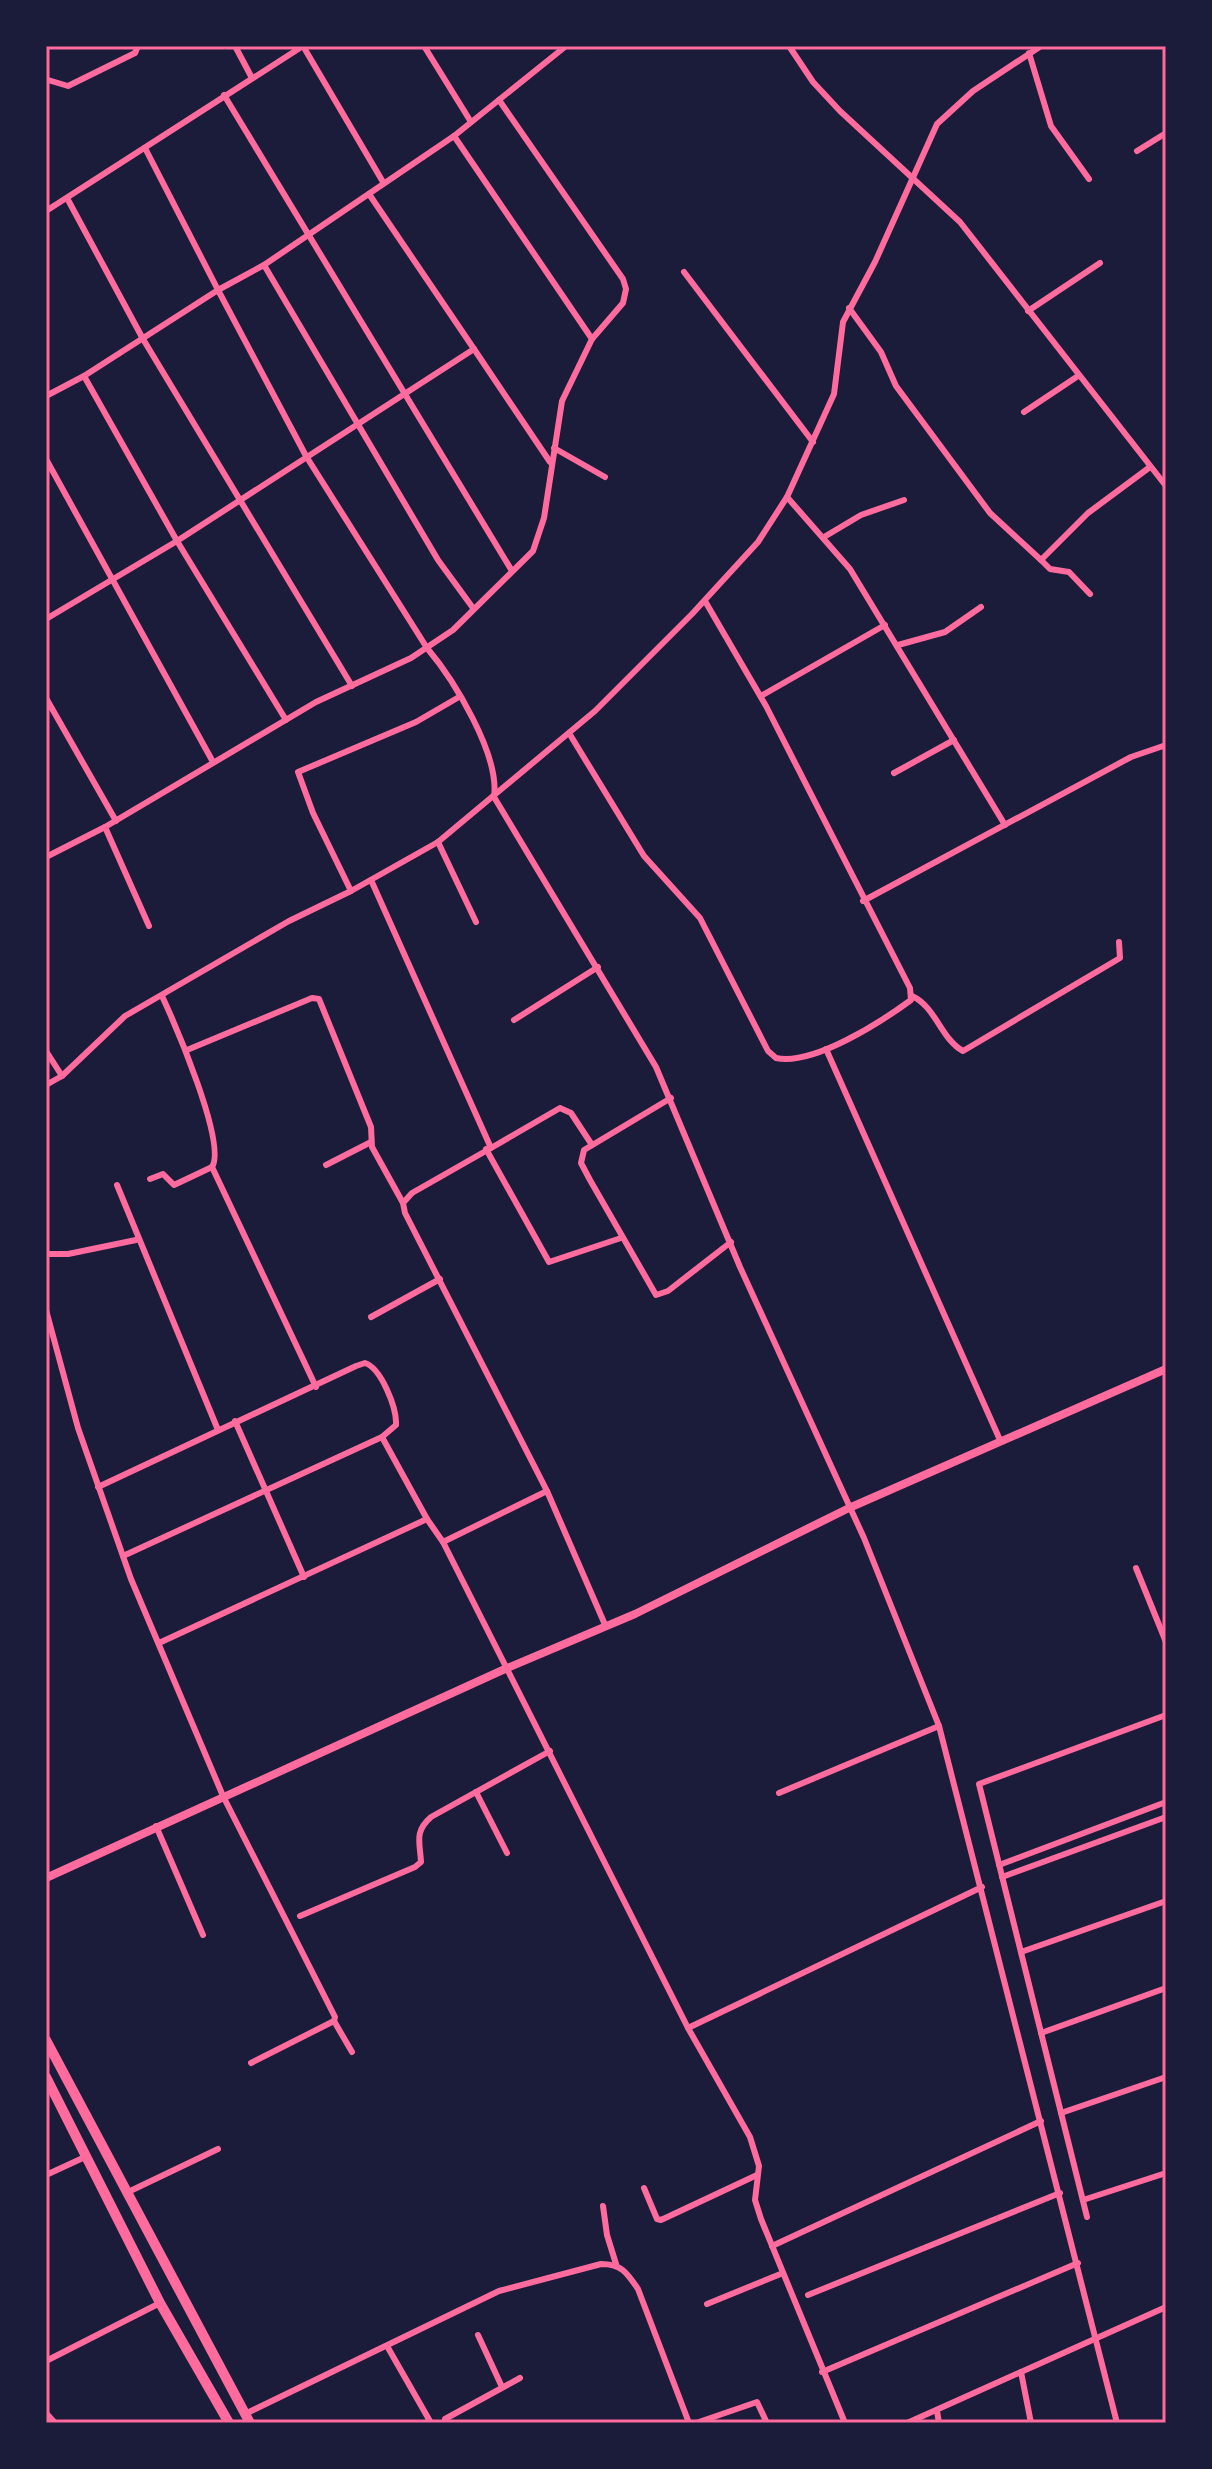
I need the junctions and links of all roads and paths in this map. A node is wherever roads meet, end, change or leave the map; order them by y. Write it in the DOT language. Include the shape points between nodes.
graph roads {
  1 [pos="138,46"];
  2 [pos="235,46"];
  3 [pos="303,46"];
  4 [pos="424,46"];
  5 [pos="566,46"];
  6 [pos="789,46"];
  7 [pos="1041,46"];
  8 [pos="1029,53"];
  9 [pos="47,78"];
  10 [pos="252,78"];
  11 [pos="224,95"];
  12 [pos="499,100"];
  13 [pos="471,122"];
  14 [pos="1166,133"];
  15 [pos="454,136"];
  16 [pos="145,148"];
  17 [pos="1137,151"];
  18 [pos="914,178"];
  19 [pos="1089,179"];
  20 [pos="383,182"];
  21 [pos="369,194"];
  22 [pos="67,198"];
  23 [pos="46,211"];
  24 [pos="310,234"];
  25 [pos="1100,263"];
  26 [pos="264,265"];
  27 [pos="684,272"];
  28 [pos="218,290"];
  29 [pos="849,308"];
  30 [pos="1028,311"];
  31 [pos="143,339"];
  32 [pos="592,339"];
  33 [pos="474,349"];
  34 [pos="84,376"];
  35 [pos="1078,376"];
  36 [pos="403,395"];
  37 [pos="46,396"];
  38 [pos="1024,412"];
  39 [pos="356,425"];
  40 [pos="813,442"];
  41 [pos="554,448"];
  42 [pos="306,456"];
  43 [pos="46,459"];
  44 [pos="550,462"];
  45 [pos="1150,467"];
  46 [pos="605,477"];
  47 [pos="1166,486"];
  48 [pos="787,497"];
  49 [pos="237,499"];
  50 [pos="904,500"];
  51 [pos="824,537"];
  52 [pos="177,541"];
  53 [pos="1041,560"];
  54 [pos="512,571"];
  55 [pos="113,580"];
  56 [pos="1090,594"];
  57 [pos="705,601"];
  58 [pos="981,607"];
  59 [pos="473,608"];
  60 [pos="46,619"];
  61 [pos="885,625"];
  62 [pos="898,645"];
  63 [pos="427,648"];
  64 [pos="352,686"];
  65 [pos="761,696"];
  66 [pos="459,697"];
  67 [pos="46,698"];
  68 [pos="286,720"];
  69 [pos="569,733"];
  70 [pos="954,740"];
  71 [pos="1166,745"];
  72 [pos="213,762"];
  73 [pos="894,773"];
  74 [pos="494,797"];
  75 [pos="116,821"];
  76 [pos="1005,825"];
  77 [pos="105,827"];
  78 [pos="438,842"];
  79 [pos="46,857"];
  80 [pos="371,880"];
  81 [pos="351,891"];
  82 [pos="863,901"];
  83 [pos="476,922"];
  84 [pos="149,926"];
  85 [pos="1119,942"];
  86 [pos="598,967"];
  87 [pos="162,996"];
  88 [pos="912,996"];
  89 [pos="514,1020"];
  90 [pos="826,1049"];
  91 [pos="187,1050"];
  92 [pos="46,1051"];
  93 [pos="62,1076"];
  94 [pos="46,1085"];
  95 [pos="671,1098"];
  96 [pos="371,1142"];
  97 [pos="592,1145"];
  98 [pos="488,1149"];
  99 [pos="326,1165"];
  100 [pos="212,1167"];
  101 [pos="150,1179"];
  102 [pos="117,1185"];
  103 [pos="403,1203"];
  104 [pos="621,1238"];
  105 [pos="136,1240"];
  106 [pos="731,1242"];
  107 [pos="46,1254"];
  108 [pos="440,1279"];
  109 [pos="46,1310"];
  110 [pos="371,1317"];
  111 [pos="1166,1369"];
  112 [pos="316,1387"];
  113 [pos="235,1421"];
  114 [pos="218,1430"];
  115 [pos="382,1437"];
  116 [pos="1000,1440"];
  117 [pos="98,1487"];
  118 [pos="264,1489"];
  119 [pos="547,1491"];
  120 [pos="849,1508"];
  121 [pos="427,1519"];
  122 [pos="443,1542"];
  123 [pos="123,1556"];
  124 [pos="1136,1568"];
  125 [pos="304,1577"];
  126 [pos="606,1627"];
  127 [pos="1166,1642"];
  128 [pos="159,1643"];
  129 [pos="505,1669"];
  130 [pos="1166,1715"];
  131 [pos="939,1726"];
  132 [pos="550,1751"];
  133 [pos="476,1792"];
  134 [pos="779,1793"];
  135 [pos="223,1796"];
  136 [pos="1166,1802"];
  137 [pos="1133,1814"];
  138 [pos="1166,1817"];
  139 [pos="156,1826"];
  140 [pos="1137,1828"];
  141 [pos="1079,1834"];
  142 [pos="1084,1847"];
  143 [pos="507,1853"];
  144 [pos="1029,1853"];
  145 [pos="999,1865"];
  146 [pos="1033,1866"];
  147 [pos="1002,1877"];
  148 [pos="46,1878"];
  149 [pos="982,1887"];
  150 [pos="1166,1901"];
  151 [pos="300,1916"];
  152 [pos="203,1935"];
  153 [pos="1021,1952"];
  154 [pos="1166,1988"];
  155 [pos="334,2021"];
  156 [pos="688,2028"];
  157 [pos="1041,2033"];
  158 [pos="46,2040"];
  159 [pos="352,2052"];
  160 [pos="251,2063"];
  161 [pos="46,2077"];
  162 [pos="1166,2077"];
  163 [pos="1061,2113"];
  164 [pos="1041,2121"];
  165 [pos="218,2149"];
  166 [pos="85,2157"];
  167 [pos="1166,2173"];
  168 [pos="46,2175"];
  169 [pos="757,2175"];
  170 [pos="644,2188"];
  171 [pos="126,2193"];
  172 [pos="1060,2193"];
  173 [pos="1083,2200"];
  174 [pos="603,2206"];
  175 [pos="1087,2217"];
  176 [pos="776,2244"];
  177 [pos="1078,2263"];
  178 [pos="616,2264"];
  179 [pos="783,2273"];
  180 [pos="808,2295"];
  181 [pos="160,2303"];
  182 [pos="707,2304"];
  183 [pos="1166,2307"];
  184 [pos="478,2335"];
  185 [pos="1098,2337"];
  186 [pos="387,2346"];
  187 [pos="46,2361"];
  188 [pos="822,2372"];
  189 [pos="1021,2372"];
  190 [pos="520,2378"];
  191 [pos="502,2387"];
  192 [pos="937,2411"];
  193 [pos="46,2413"];
  194 [pos="248,2418"];
  195 [pos="446,2421"];
  196 [pos="55,2423"];
  197 [pos="229,2423"];
  198 [pos="431,2423"];
  199 [pos="689,2423"];
  200 [pos="696,2423"];
  201 [pos="767,2423"];
  202 [pos="845,2423"];
  203 [pos="907,2423"];
  204 [pos="939,2423"];
  205 [pos="1031,2423"];
  206 [pos="1117,2423"];
  1 -- 9 [label="street" via="135,53 68,86"];
  2 -- 10 [label="street"];
  3 -- 10 [label="street"];
  3 -- 20 [label="street"];
  4 -- 13 [label="street"];
  5 -- 12 [label="street"];
  6 -- 18 [label="street" via="840,111"];
  7 -- 8 [label="street"];
  8 -- 18 [label="street" via="973,91 937,124"];
  8 -- 19 [label="street" via="1051,126"];
  10 -- 11 [label="street"];
  11 -- 16 [label="street"];
  11 -- 24 [label="street"];
  12 -- 13 [label="street"];
  12 -- 32 [label="street" via="623,279 623,303"];
  13 -- 15 [label="street"];
  14 -- 17 [label="street"];
  15 -- 20 [label="street"];
  15 -- 32 [label="street"];
  16 -- 22 [label="street"];
  16 -- 28 [label="street"];
  18 -- 29 [label="street"];
  18 -- 30 [label="street" via="960,222"];
  20 -- 21 [label="street"];
  21 -- 24 [label="street"];
  21 -- 33 [label="street"];
  22 -- 23 [label="street"];
  22 -- 31 [label="street"];
  24 -- 26 [label="street"];
  24 -- 36 [label="street"];
  25 -- 30 [label="street"];
  26 -- 28 [label="street"];
  26 -- 39 [label="street"];
  27 -- 40 [label="street"];
  28 -- 31 [label="street"];
  28 -- 42 [label="street"];
  29 -- 40 [label="street" via="840,336 834,394"];
  29 -- 53 [label="street" via="881,352 896,386 990,513"];
  30 -- 35 [label="street"];
  31 -- 34 [label="street"];
  31 -- 49 [label="street"];
  32 -- 41 [label="street" via="562,401"];
  33 -- 36 [label="street"];
  33 -- 44 [label="street"];
  34 -- 37 [label="street"];
  34 -- 52 [label="street"];
  35 -- 38 [label="street"];
  35 -- 45 [label="street"];
  36 -- 39 [label="street"];
  36 -- 54 [label="street"];
  39 -- 42 [label="street"];
  39 -- 59 [label="street"];
  40 -- 48 [label="street"];
  41 -- 44 [label="street"];
  41 -- 46 [label="street"];
  42 -- 49 [label="street"];
  42 -- 63 [label="street"];
  43 -- 55 [label="street"];
  44 -- 54 [label="street" via="539,541"];
  45 -- 47 [label="street"];
  45 -- 53 [label="street" via="1088,513"];
  48 -- 51 [label="street"];
  48 -- 57 [label="street" via="758,542"];
  49 -- 52 [label="street"];
  49 -- 64 [label="street"];
  50 -- 51 [label="street" via="861,515"];
  51 -- 61 [label="street"];
  52 -- 55 [label="street"];
  52 -- 68 [label="street"];
  53 -- 56 [label="street" via="1050,569 1069,572"];
  54 -- 59 [label="street"];
  55 -- 60 [label="street"];
  55 -- 72 [label="street"];
  57 -- 65 [label="street"];
  57 -- 69 [label="street"];
  58 -- 62 [label="street" via="945,632"];
  59 -- 63 [label="street"];
  61 -- 62 [label="street"];
  61 -- 65 [label="street"];
  62 -- 70 [label="street"];
  63 -- 64 [label="street"];
  63 -- 66 [label="street"];
  64 -- 68 [label="street"];
  65 -- 82 [label="street"];
  66 -- 74 [label="street" via="494,772"];
  66 -- 81 [label="street" via="416,722 298,772"];
  67 -- 75 [label="street"];
  68 -- 72 [label="street"];
  69 -- 74 [label="street"];
  69 -- 90 [label="street" via="644,856 700,918 768,1051 785,1060"];
  70 -- 73 [label="street"];
  70 -- 76 [label="street"];
  71 -- 76 [label="street" via="1131,757"];
  72 -- 75 [label="street"];
  74 -- 78 [label="street"];
  74 -- 86 [label="street"];
  75 -- 77 [label="street"];
  76 -- 82 [label="street"];
  77 -- 79 [label="street"];
  77 -- 84 [label="street"];
  78 -- 80 [label="street"];
  78 -- 83 [label="street"];
  80 -- 81 [label="street"];
  80 -- 98 [label="street"];
  81 -- 87 [label="street"];
  82 -- 88 [label="street"];
  85 -- 88 [label="street" via="1120,958 963,1051"];
  86 -- 89 [label="street"];
  86 -- 95 [label="street"];
  87 -- 91 [label="street"];
  87 -- 93 [label="street" via="107,1031"];
  88 -- 90 [label="street"];
  90 -- 116 [label="street"];
  91 -- 96 [label="street" via="317,998 371,1127"];
  91 -- 100 [label="street" via="216,1149"];
  92 -- 93 [label="street"];
  93 -- 94 [label="street"];
  95 -- 97 [label="street"];
  95 -- 106 [label="street"];
  96 -- 99 [label="street"];
  96 -- 103 [label="street"];
  97 -- 98 [label="street" via="571,1113 560,1108"];
  97 -- 104 [label="street" via="581,1155 581,1163"];
  98 -- 103 [label="street"];
  98 -- 104 [label="street" via="549,1262"];
  100 -- 101 [label="street" via="174,1185 163,1174"];
  100 -- 112 [label="street"];
  102 -- 105 [label="street"];
  103 -- 108 [label="street"];
  104 -- 106 [label="street" via="651,1289 661,1296"];
  105 -- 107 [label="street"];
  105 -- 114 [label="street"];
  106 -- 120 [label="street"];
  108 -- 110 [label="street"];
  108 -- 119 [label="street"];
  109 -- 117 [label="street"];
  111 -- 116 [label="main road"];
  112 -- 113 [label="street"];
  112 -- 115 [label="street" via="356,1366 371,1365 396,1417 394,1428"];
  113 -- 114 [label="street"];
  113 -- 118 [label="street"];
  114 -- 117 [label="street"];
  115 -- 118 [label="street"];
  115 -- 121 [label="street"];
  116 -- 120 [label="main road"];
  117 -- 123 [label="street"];
  118 -- 123 [label="street"];
  118 -- 125 [label="street"];
  119 -- 122 [label="street"];
  119 -- 126 [label="street"];
  120 -- 126 [label="main road"];
  120 -- 131 [label="street"];
  121 -- 122 [label="street"];
  121 -- 125 [label="street"];
  122 -- 129 [label="street"];
  123 -- 128 [label="street"];
  124 -- 127 [label="street"];
  125 -- 128 [label="street"];
  126 -- 129 [label="main road"];
  128 -- 135 [label="street"];
  129 -- 132 [label="street"];
  129 -- 135 [label="main road"];
  130 -- 145 [label="street" via="979,1784"];
  131 -- 134 [label="street"];
  131 -- 149 [label="street"];
  132 -- 133 [label="street"];
  132 -- 156 [label="street"];
  133 -- 143 [label="street"];
  133 -- 151 [label="street" via="421,1825 421,1862 415,1867"];
  135 -- 139 [label="main road"];
  135 -- 155 [label="street"];
  136 -- 137 [label="street"];
  137 -- 140 [label="street"];
  137 -- 141 [label="street"];
  138 -- 140 [label="street"];
  139 -- 148 [label="main road"];
  139 -- 152 [label="street"];
  140 -- 142 [label="street"];
  141 -- 142 [label="street"];
  141 -- 144 [label="street"];
  142 -- 146 [label="street"];
  144 -- 145 [label="street"];
  144 -- 146 [label="street"];
  145 -- 147 [label="street"];
  146 -- 147 [label="street"];
  147 -- 153 [label="street"];
  149 -- 156 [label="street"];
  149 -- 164 [label="street"];
  150 -- 153 [label="street"];
  153 -- 157 [label="street"];
  154 -- 157 [label="street"];
  155 -- 159 [label="street"];
  155 -- 160 [label="street"];
  156 -- 169 [label="street" via="750,2137"];
  157 -- 163 [label="street"];
  158 -- 171 [label="highway"];
  161 -- 166 [label="highway"];
  162 -- 163 [label="street"];
  163 -- 173 [label="street"];
  164 -- 172 [label="street"];
  164 -- 176 [label="street"];
  165 -- 171 [label="street"];
  166 -- 168 [label="street"];
  166 -- 181 [label="highway"];
  167 -- 173 [label="street"];
  169 -- 170 [label="street" via="661,2220"];
  169 -- 176 [label="street" via="755,2200"];
  171 -- 194 [label="highway"];
  172 -- 177 [label="street"];
  172 -- 180 [label="street"];
  173 -- 175 [label="street"];
  174 -- 178 [label="street"];
  176 -- 179 [label="street"];
  177 -- 185 [label="street"];
  177 -- 188 [label="street"];
  178 -- 186 [label="street" via="499,2291"];
  178 -- 199 [label="street" via="638,2289"];
  179 -- 182 [label="street"];
  179 -- 188 [label="street"];
  181 -- 187 [label="street"];
  181 -- 197 [label="highway"];
  183 -- 185 [label="street"];
  184 -- 191 [label="street"];
  185 -- 189 [label="street"];
  185 -- 206 [label="street"];
  186 -- 194 [label="street"];
  186 -- 198 [label="street"];
  188 -- 202 [label="street"];
  189 -- 192 [label="street"];
  189 -- 205 [label="street"];
  190 -- 191 [label="street"];
  191 -- 195 [label="street"];
  192 -- 203 [label="street"];
  192 -- 204 [label="street"];
  193 -- 196 [label="street"];
  195 -- 198 [label="street"];
  200 -- 201 [label="street" via="757,2402"];
}
